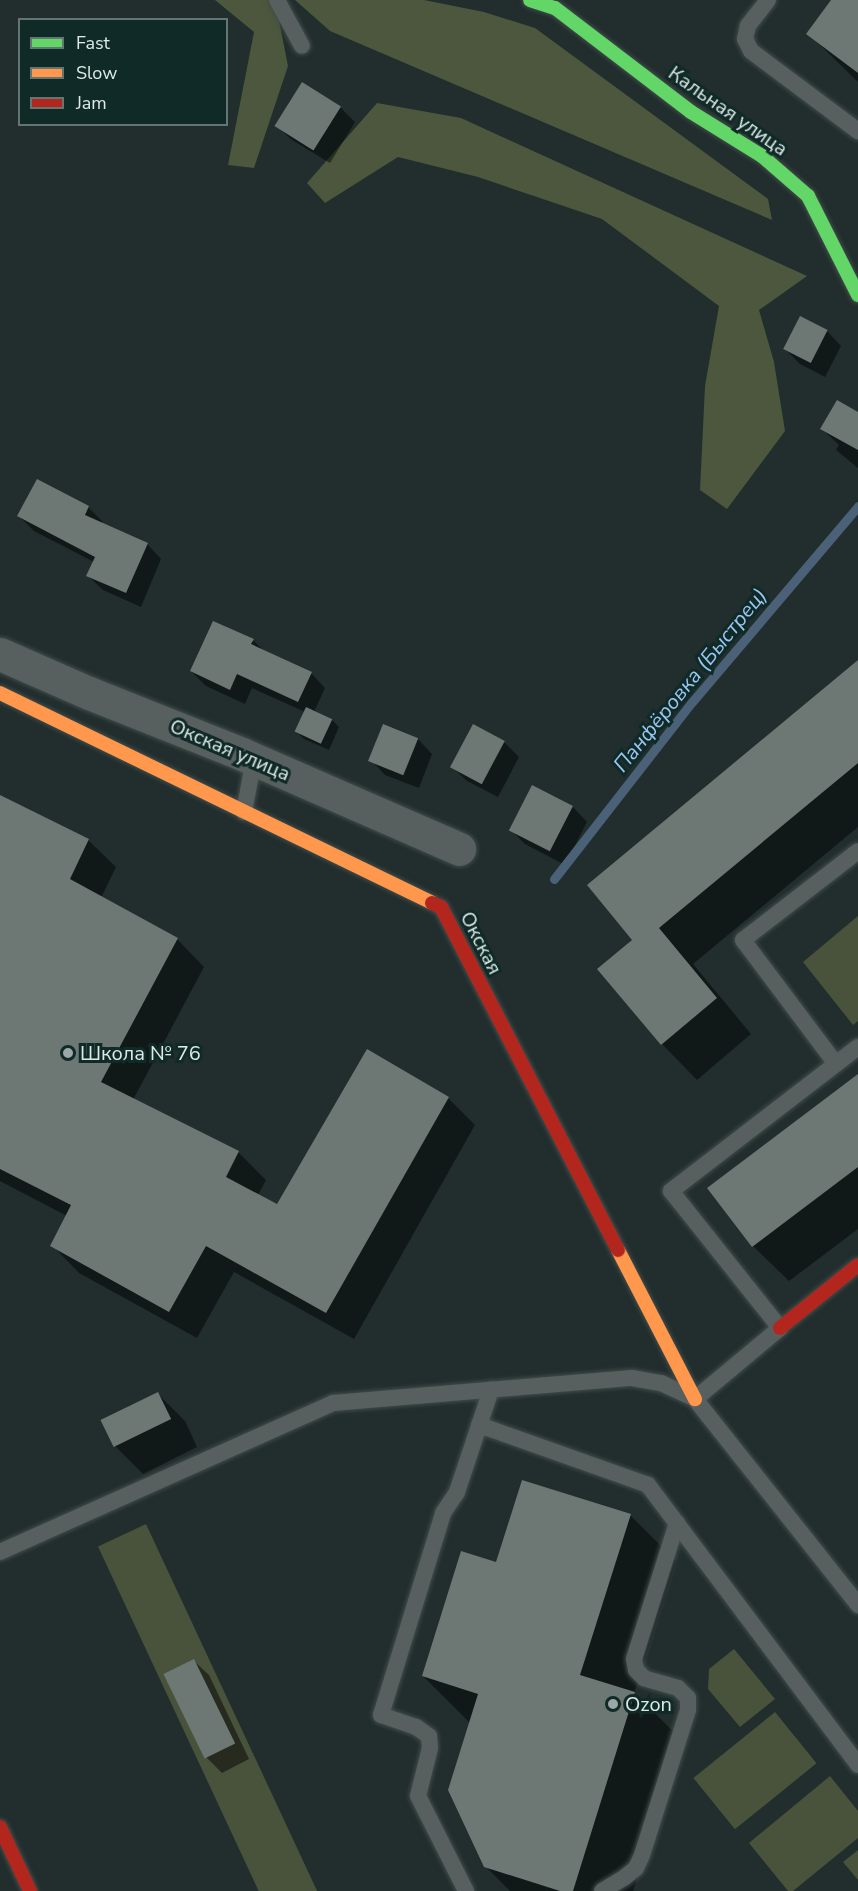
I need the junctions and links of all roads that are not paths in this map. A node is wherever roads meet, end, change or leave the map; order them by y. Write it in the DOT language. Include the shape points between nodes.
graph roads {
  1 [pos="277,0"];
  2 [pos="530,0"];
  3 [pos="768,0"];
  4 [pos="302,46"];
  5 [pos="858,131"];
  6 [pos="858,295"];
  7 [pos="0,654"];
  8 [pos="0,693"];
  9 [pos="254,759"];
  10 [pos="244,812"];
  11 [pos="459,849"];
  12 [pos="858,851"];
  13 [pos="858,1047"];
  14 [pos="836,1064"];
  15 [pos="858,1265"];
  16 [pos="780,1328"];
  17 [pos="491,1390"];
  18 [pos="695,1399"];
  19 [pos="479,1425"];
  20 [pos="677,1523"];
  21 [pos="0,1552"];
  22 [pos="858,1605"];
  23 [pos="858,1765"];
  24 [pos="0,1827"];
  25 [pos="30,1891"];
  26 [pos="466,1891"];
  27 [pos="602,1891"];
  1 -- 4 [label="lane"];
  2 -- 6 [label="street, Кальная улица" via="555,8 691,112 762,156 808,196"];
  3 -- 5 [label="lane" via="748,26 745,39 751,51"];
  7 -- 9 [label="street, Окская улица"];
  8 -- 10 [label="street, Окская"];
  9 -- 10 [label="lane"];
  9 -- 11 [label="street, Окская улица"];
  10 -- 18 [label="street, Окская" via="441,907"];
  12 -- 14 [label="lane" via="743,939"];
  13 -- 14 [label="lane"];
  14 -- 16 [label="lane" via="671,1191"];
  15 -- 16 [label="street"];
  16 -- 18 [label="lane"];
  17 -- 18 [label="lane" via="632,1378 661,1383"];
  17 -- 19 [label="lane"];
  17 -- 21 [label="lane" via="333,1403"];
  18 -- 22 [label="lane"];
  19 -- 20 [label="lane" via="648,1485"];
  19 -- 26 [label="lane" via="457,1492 442,1513 381,1715 416,1726 429,1736 430,1748 418,1796"];
  20 -- 23 [label="lane"];
  20 -- 27 [label="lane" via="634,1659 636,1670 644,1678 678,1688 688,1698 688,1710 642,1856 636,1868"];
  24 -- 25 [label="street"];
}
